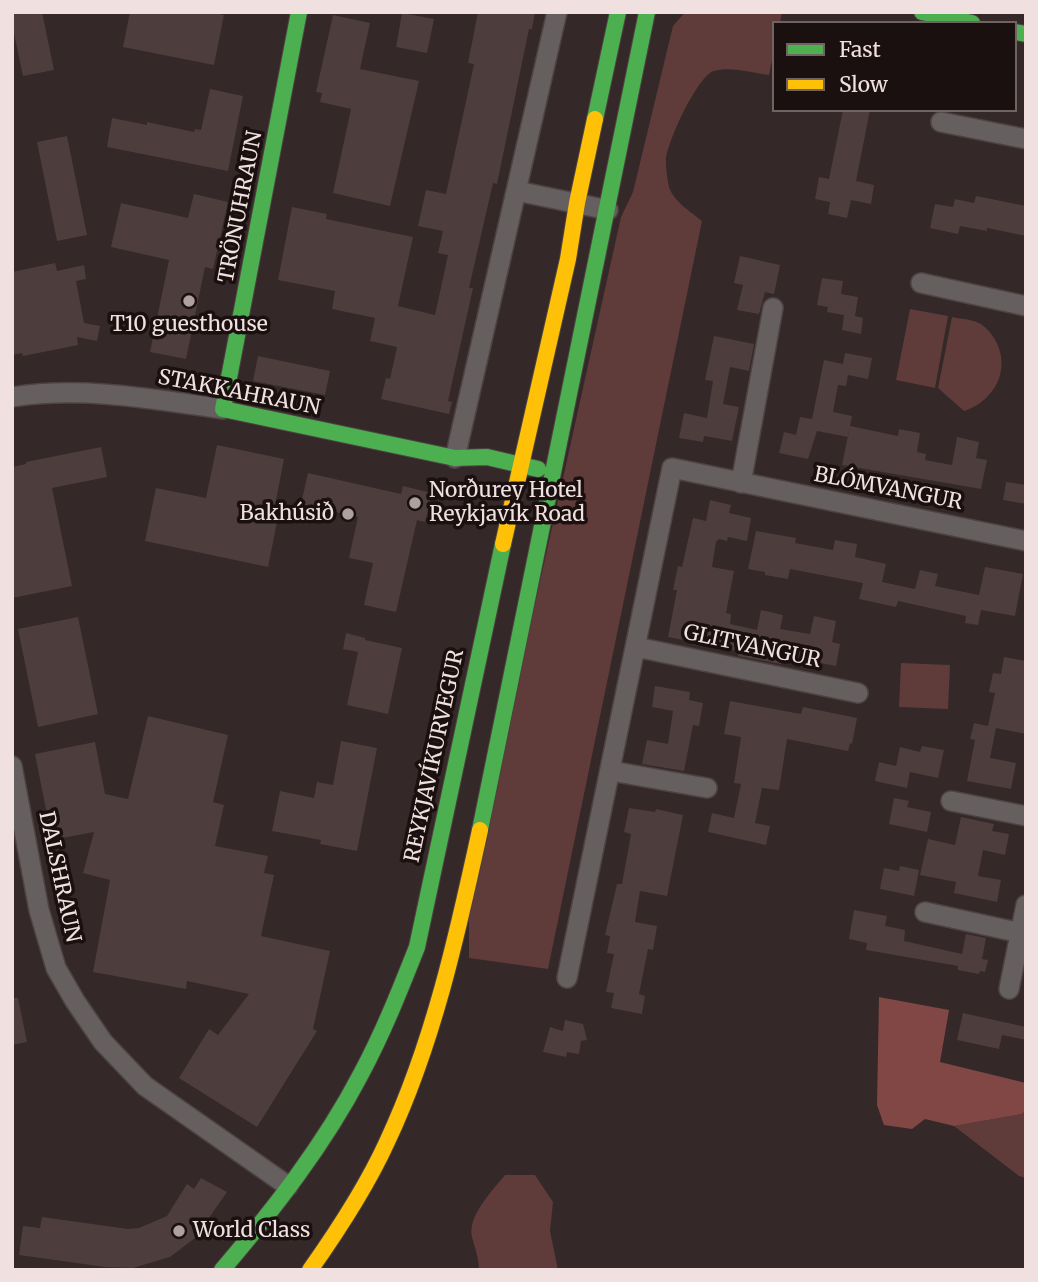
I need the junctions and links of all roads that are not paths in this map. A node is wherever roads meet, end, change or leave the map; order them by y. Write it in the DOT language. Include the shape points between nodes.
graph roads {
  1 [pos="299,12"];
  2 [pos="557,12"];
  3 [pos="618,12"];
  4 [pos="647,12"];
  5 [pos="663,12"];
  6 [pos="922,12"];
  7 [pos="963,21"];
  8 [pos="639,51"];
  9 [pos="941,122"];
  10 [pos="1026,139"];
  11 [pos="517,191"];
  12 [pos="577,203"];
  13 [pos="608,210"];
  14 [pos="921,284"];
  15 [pos="1026,306"];
  16 [pos="773,308"];
  17 [pos="12,397"];
  18 [pos="223,409"];
  19 [pos="455,458"];
  20 [pos="520,464"];
  21 [pos="484,474"];
  22 [pos="555,474"];
  23 [pos="741,483"];
  24 [pos="527,486"];
  25 [pos="1026,541"];
  26 [pos="636,646"];
  27 [pos="858,692"];
  28 [pos="12,766"];
  29 [pos="611,771"];
  30 [pos="707,788"];
  31 [pos="951,801"];
  32 [pos="1026,816"];
  33 [pos="1026,905"];
  34 [pos="925,912"];
  35 [pos="1021,933"];
  36 [pos="567,978"];
  37 [pos="1009,989"];
  38 [pos="288,1186"];
  39 [pos="222,1270"];
  40 [pos="310,1270"];
  1 -- 18 [label="main road, TRÖNUHRAUN"];
  2 -- 11 [label="street"];
  3 -- 12 [label="main road, REYKJAVÍKURVEGUR"];
  4 -- 8 [label="main road, REYKJAVÍKURVEGUR"];
  5 -- 8 [label="main road"];
  6 -- 7 [label="main road"];
  8 -- 13 [label="main road, REYKJAVÍKURVEGUR"];
  9 -- 10 [label="street"];
  11 -- 12 [label="street"];
  11 -- 19 [label="street"];
  12 -- 13 [label="street"];
  12 -- 20 [label="main road, REYKJAVÍKURVEGUR"];
  13 -- 22 [label="main road, REYKJAVÍKURVEGUR"];
  14 -- 15 [label="street"];
  16 -- 23 [label="street"];
  17 -- 18 [label="street, STAKKAHRAUN" via="105,393"];
  18 -- 19 [label="main road, STAKKAHRAUN"];
  19 -- 20 [label="main road, STAKKAHRAUN" via="487,457"];
  19 -- 21 [label="main road, STAKKAHRAUN"];
  20 -- 22 [label="main road, STAKKAHRAUN"];
  20 -- 24 [label="main road, REYKJAVÍKURVEGUR"];
  22 -- 24 [label="main road, REYKJAVÍKURVEGUR"];
  23 -- 25 [label="street, BLÓMVANGUR"];
  23 -- 26 [label="street, BLÓMVANGUR" via="672,468"];
  24 -- 38 [label="main road, REYKJAVÍKURVEGUR" via="417,947 397,1001 352,1093"];
  24 -- 40 [label="main road, REYKJAVÍKURVEGUR" via="466,892 432,1020 414,1079 380,1157 338,1232"];
  26 -- 27 [label="street, GLITVANGUR"];
  26 -- 29 [label="street"];
  28 -- 38 [label="street, DALSHRAUN" via="39,910 56,968 75,1001 103,1042 145,1086"];
  29 -- 30 [label="street"];
  29 -- 36 [label="street"];
  31 -- 32 [label="street"];
  33 -- 35 [label="street"];
  34 -- 35 [label="street"];
  35 -- 37 [label="street"];
  38 -- 39 [label="main road, REYKJAVÍKURVEGUR"];
}
